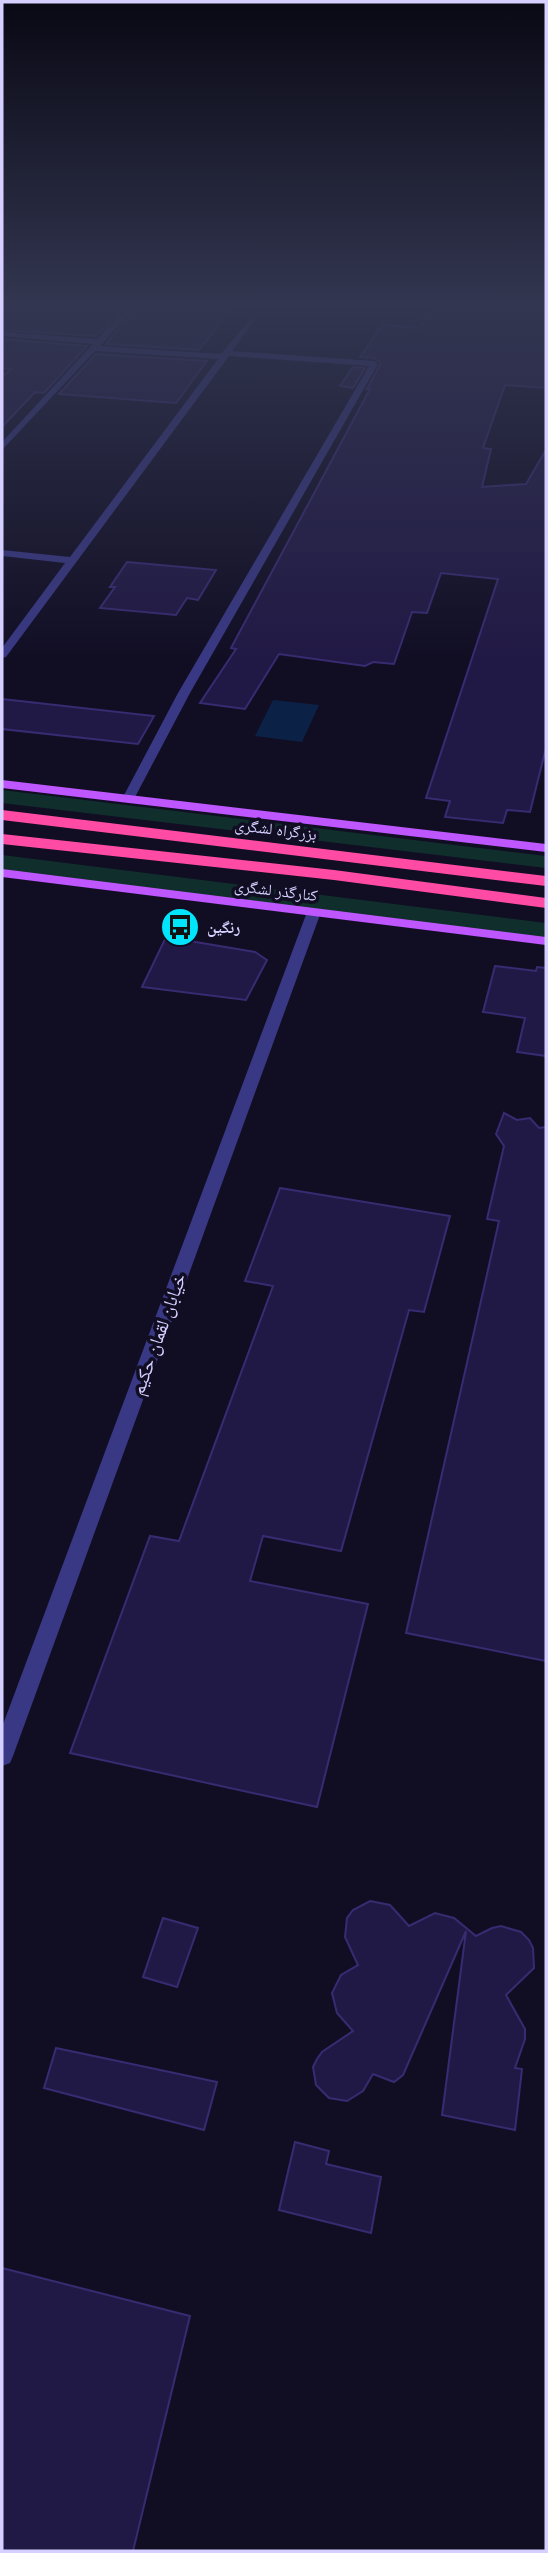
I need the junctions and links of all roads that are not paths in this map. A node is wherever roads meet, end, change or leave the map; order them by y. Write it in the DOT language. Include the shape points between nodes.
graph roads {
  1 [pos="24,423"];
  2 [pos="174,423"];
  3 [pos="340,423"];
  4 [pos="2,447"];
  5 [pos="2,553"];
  6 [pos="71,560"];
  7 [pos="2,655"];
  8 [pos="2,784"];
  9 [pos="128,799"];
  10 [pos="2,815"];
  11 [pos="2,839"];
  12 [pos="546,848"];
  13 [pos="2,873"];
  14 [pos="546,881"];
  15 [pos="546,903"];
  16 [pos="314,912"];
  17 [pos="546,941"];
  18 [pos="2,1756"];
  1 -- 4 [label="lane"];
  2 -- 6 [label="lane"];
  3 -- 9 [label="lane"];
  5 -- 6 [label="lane"];
  6 -- 7 [label="lane"];
  8 -- 9 [label="main road"];
  9 -- 12 [label="main road"];
  10 -- 14 [label="highway, بزرگراه لشگری"];
  11 -- 15 [label="highway"];
  13 -- 16 [label="main road, کنارگذر لشگری"];
  16 -- 17 [label="main road, کنارگذر لشگری"];
  16 -- 18 [label="lane, خیابان لقمان حکیم"];
}
